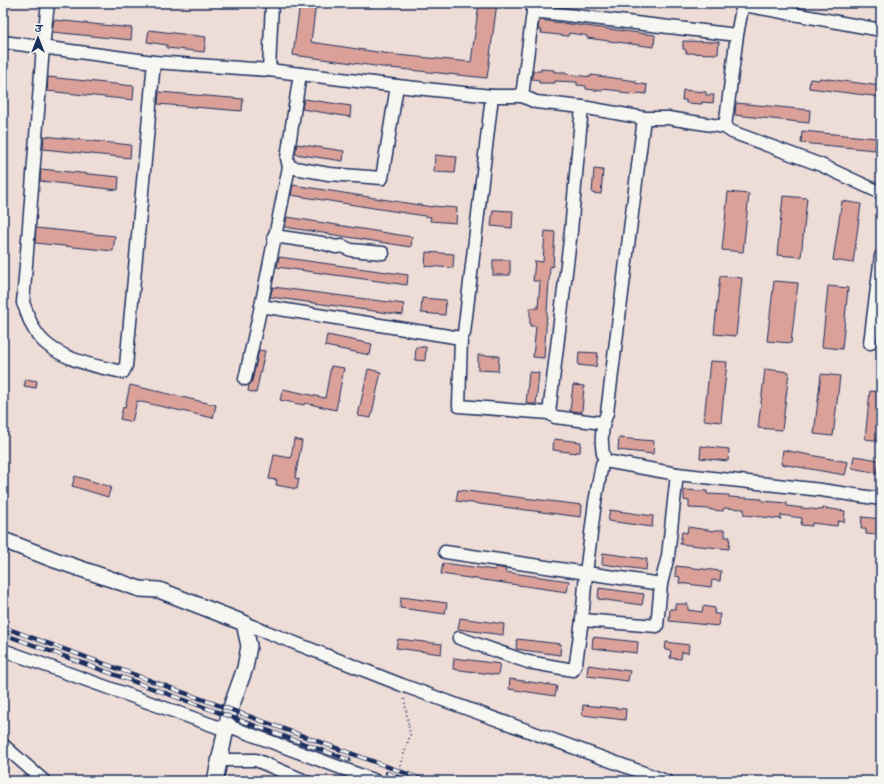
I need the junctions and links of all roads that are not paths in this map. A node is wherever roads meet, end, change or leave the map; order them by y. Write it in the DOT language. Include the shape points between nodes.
graph roads {
  1 [pos="48,3"];
  2 [pos="272,3"];
  3 [pos="744,4"];
  4 [pos="534,7"];
  5 [pos="881,30"];
  6 [pos="737,35"];
  7 [pos="3,42"];
  8 [pos="43,47"];
  9 [pos="154,62"];
  10 [pos="269,70"];
  11 [pos="300,74"];
  12 [pos="397,86"];
  13 [pos="492,96"];
  14 [pos="522,96"];
  15 [pos="582,107"];
  16 [pos="644,118"];
  17 [pos="725,127"];
  18 [pos="289,167"];
  19 [pos="881,193"];
  20 [pos="274,236"];
  21 [pos="383,253"];
  22 [pos="881,256"];
  23 [pos="261,306"];
  24 [pos="461,338"];
  25 [pos="870,343"];
  26 [pos="244,379"];
  27 [pos="549,414"];
  28 [pos="603,423"];
  29 [pos="605,462"];
  30 [pos="677,474"];
  31 [pos="881,499"];
  32 [pos="3,531"];
  33 [pos="3,540"];
  34 [pos="445,552"];
  35 [pos="586,573"];
  36 [pos="660,584"];
  37 [pos="159,590"];
  38 [pos="582,620"];
  39 [pos="244,622"];
  40 [pos="459,638"];
  41 [pos="3,650"];
  42 [pos="226,728"];
  43 [pos="3,745"];
  44 [pos="219,760"];
  45 [pos="44,781"];
  46 [pos="215,781"];
  47 [pos="305,781"];
  48 [pos="376,781"];
  49 [pos="666,781"];
  1 -- 8 [label="street"];
  2 -- 10 [label="street"];
  3 -- 5 [label="street"];
  3 -- 6 [label="street"];
  4 -- 6 [label="street"];
  4 -- 14 [label="street"];
  6 -- 17 [label="street"];
  7 -- 8 [label="street"];
  8 -- 9 [label="street"];
  8 -- 9 [label="street" via="23,303 34,330 51,348 84,364 123,372 126,366"];
  9 -- 10 [label="street"];
  10 -- 11 [label="street"];
  11 -- 12 [label="street"];
  11 -- 18 [label="street" via="287,158"];
  12 -- 13 [label="street"];
  12 -- 18 [label="street" via="382,178 330,174"];
  13 -- 14 [label="street"];
  13 -- 24 [label="street" via="464,333"];
  14 -- 15 [label="street" via="536,102"];
  15 -- 16 [label="street"];
  15 -- 27 [label="street" via="571,231"];
  16 -- 17 [label="street" via="668,118"];
  16 -- 28 [label="street" via="607,414"];
  17 -- 19 [label="street" via="732,132 821,165"];
  18 -- 20 [label="street"];
  20 -- 21 [label="street"];
  20 -- 23 [label="street"];
  22 -- 25 [label="street"];
  23 -- 24 [label="street"];
  23 -- 26 [label="street"];
  24 -- 27 [label="street" via="459,406"];
  27 -- 28 [label="street"];
  28 -- 29 [label="street" via="602,453"];
  29 -- 30 [label="street"];
  29 -- 35 [label="street" via="602,464 595,502"];
  30 -- 31 [label="street"];
  30 -- 36 [label="street" via="668,556"];
  32 -- 37 [label="main road" via="152,583"];
  33 -- 37 [label="main road" via="140,589"];
  34 -- 35 [label="street"];
  35 -- 36 [label="street"];
  35 -- 38 [label="street"];
  36 -- 38 [label="street" via="657,626"];
  37 -- 39 [label="main road"];
  38 -- 40 [label="street" via="573,670 528,662"];
  39 -- 42 [label="main road" via="249,646 245,668"];
  39 -- 49 [label="street" via="402,685"];
  41 -- 42 [label="street"];
  42 -- 44 [label="main road"];
  42 -- 48 [label="street"];
  43 -- 45 [label="street"];
  44 -- 46 [label="main road"];
  44 -- 47 [label="street" via="256,760"];
}
